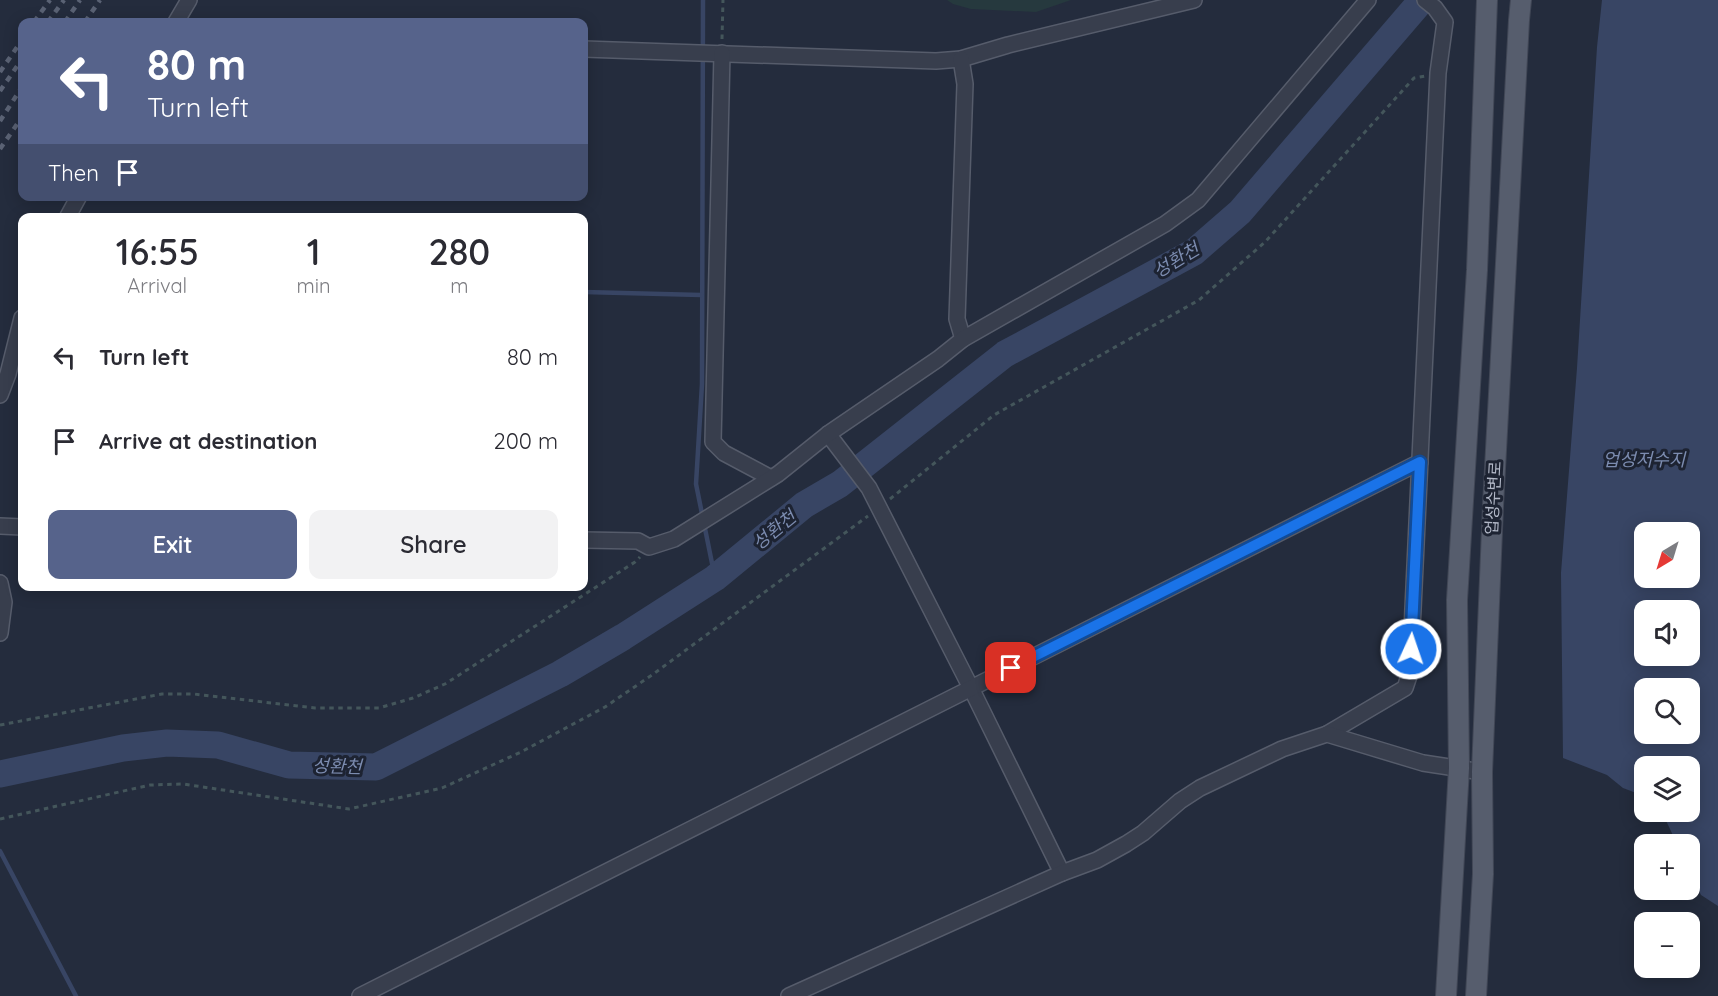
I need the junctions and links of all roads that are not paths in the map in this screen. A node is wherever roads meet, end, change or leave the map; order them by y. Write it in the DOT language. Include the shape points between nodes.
graph roads {
  1 [pos="189,0"];
  2 [pos="1194,0"];
  3 [pos="1368,0"];
  4 [pos="1487,0"];
  5 [pos="1521,0"];
  6 [pos="1430,4"];
  7 [pos="178,18"];
  8 [pos="588,49"];
  9 [pos="717,53"];
  10 [pos="961,59"];
  11 [pos="18,334"];
  12 [pos="963,339"];
  13 [pos="0,395"];
  14 [pos="828,434"];
  15 [pos="1420,462"];
  16 [pos="771,478"];
  17 [pos="0,526"];
  18 [pos="18,526"];
  19 [pos="588,540"];
  20 [pos="0,583"];
  21 [pos="0,633"];
  22 [pos="971,688"];
  23 [pos="1327,734"];
  24 [pos="1459,768"];
  25 [pos="1482,772"];
  26 [pos="1062,873"];
  27 [pos="360,996"];
  28 [pos="789,996"];
  29 [pos="1446,996"];
  30 [pos="1476,996"];
  1 -- 7 [label="street"];
  2 -- 10 [label="street"];
  3 -- 12 [label="street" via="1198,200 1165,224"];
  4 -- 24 [label="main road, 업성수변로" via="1477,270 1457,600"];
  5 -- 25 [label="main road, 업성수변로" via="1492,506"];
  6 -- 15 [label="street" via="1445,22 1438,73"];
  8 -- 9 [label="street"];
  9 -- 10 [label="street"];
  9 -- 16 [label="street" via="713,442 724,453"];
  10 -- 12 [label="street" via="965,84 957,319"];
  11 -- 13 [label="street"];
  12 -- 14 [label="street"];
  14 -- 16 [label="street"];
  14 -- 22 [label="street" via="869,488"];
  15 -- 22 [label="street"];
  15 -- 23 [label="street" via="1410,673 1405,688"];
  16 -- 19 [label="street" via="674,539 650,547 638,542"];
  17 -- 18 [label="street"];
  20 -- 21 [label="street" via="4,602"];
  22 -- 26 [label="street"];
  22 -- 27 [label="street"];
  23 -- 24 [label="street" via="1423,763"];
  23 -- 26 [label="street" via="1282,749 1200,788 1126,844"];
  24 -- 25 [label="street"];
  24 -- 29 [label="main road, 업성수변로"];
  25 -- 30 [label="main road, 업성수변로" via="1483,874"];
  26 -- 28 [label="street"];
}
